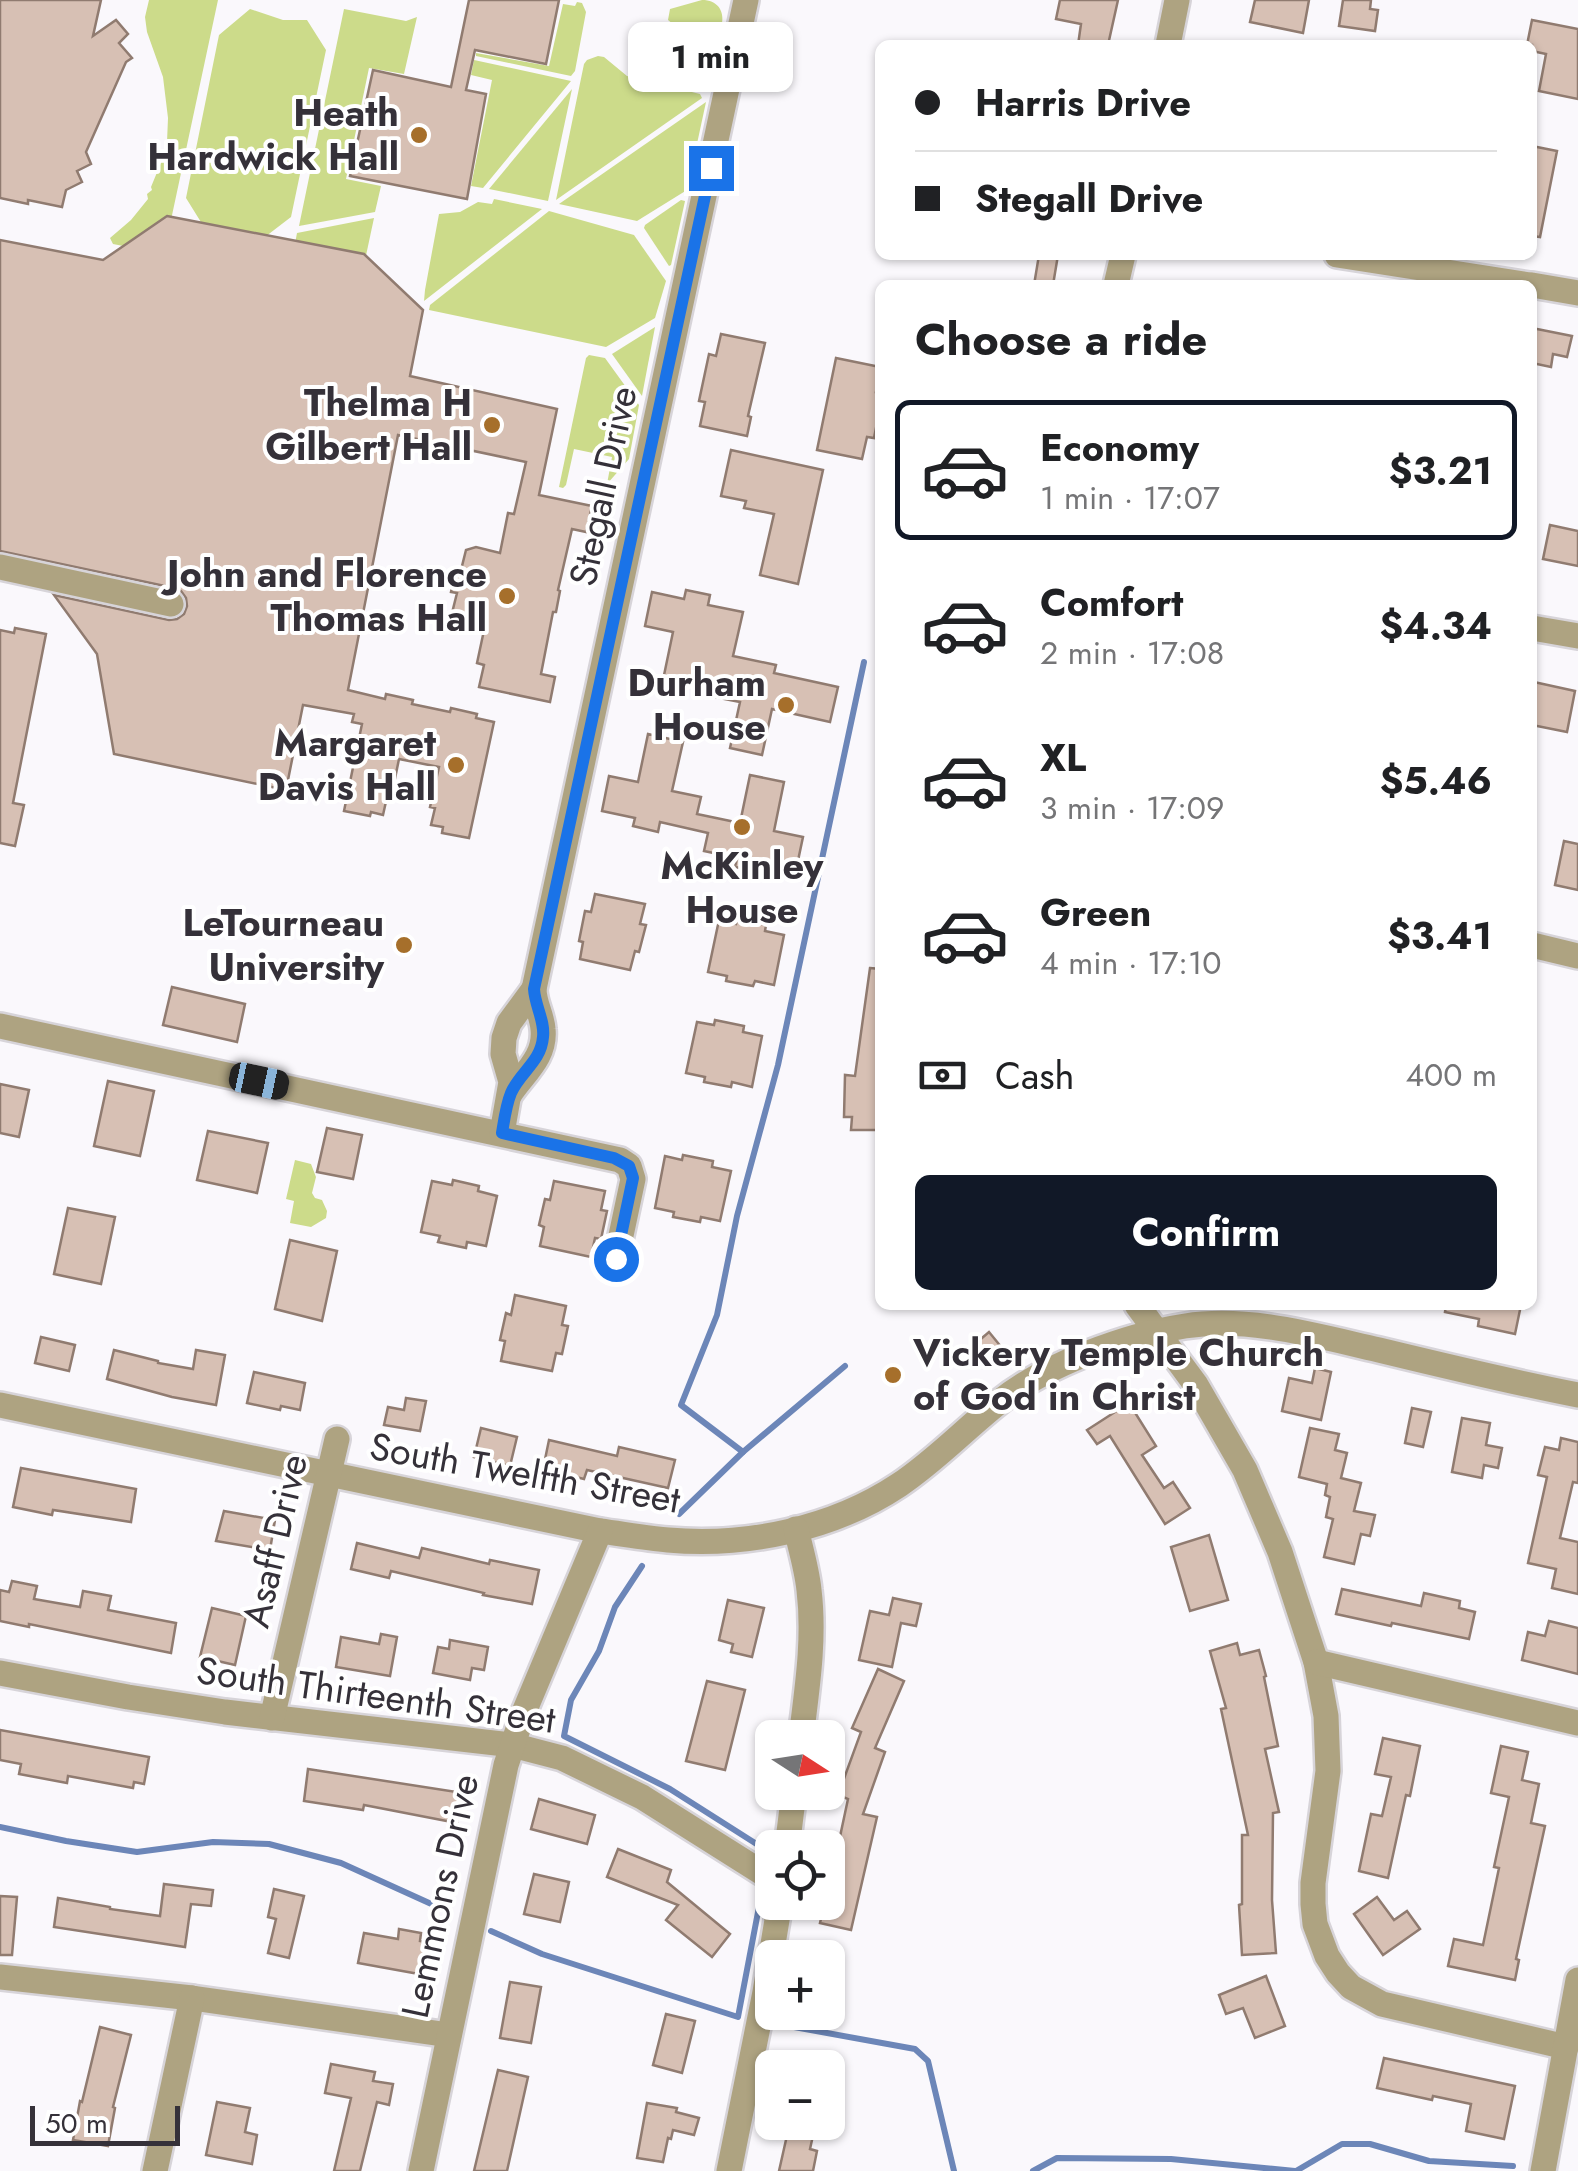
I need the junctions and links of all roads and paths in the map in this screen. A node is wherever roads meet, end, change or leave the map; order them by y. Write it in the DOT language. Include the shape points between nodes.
graph roads {
  1 [pos="746,0"];
  2 [pos="1177,0"];
  3 [pos="1169,40"];
  4 [pos="1369,260"];
  5 [pos="1499,280"];
  6 [pos="1537,286"];
  7 [pos="1578,292"];
  8 [pos="0,567"];
  9 [pos="171,604"];
  10 [pos="1537,629"];
  11 [pos="1578,636"];
  12 [pos="1537,946"];
  13 [pos="1578,956"];
  14 [pos="534,989"];
  15 [pos="0,1026"];
  16 [pos="510,1094"];
  17 [pos="502,1133"];
  18 [pos="616,1259"];
  19 [pos="1140,1310"];
  20 [pos="1155,1332"];
  21 [pos="1578,1395"];
  22 [pos="0,1405"];
  23 [pos="337,1440"];
  24 [pos="329,1475"];
  25 [pos="796,1530"];
  26 [pos="600,1532"];
  27 [pos="1316,1662"];
  28 [pos="0,1673"];
  29 [pos="272,1718"];
  30 [pos="803,1720"];
  31 [pos="1578,1723"];
  32 [pos="512,1745"];
  33 [pos="755,1868"];
  34 [pos="777,1920"];
  35 [pos="0,1977"];
  36 [pos="1578,1980"];
  37 [pos="192,1998"];
  38 [pos="449,2035"];
  39 [pos="1566,2046"];
  40 [pos="155,2171"];
  41 [pos="420,2171"];
  42 [pos="729,2171"];
  43 [pos="1543,2171"];
  1 -- 14 [label="street, Stegall Drive"];
  2 -- 3 [label="street"];
  4 -- 5 [label="street"];
  6 -- 7 [label="street"];
  8 -- 9 [label="street"];
  10 -- 11 [label="street"];
  12 -- 13 [label="street"];
  14 -- 16 [label="street, Stegall Drive" via="504,1038"];
  14 -- 16 [label="street, Stegall Drive" via="543,1039"];
  15 -- 17 [label="street"];
  16 -- 17 [label="street, Stegall Drive"];
  17 -- 18 [label="street" via="629,1166 633,1178"];
  19 -- 20 [label="street"];
  20 -- 21 [label="street, South Twelfth Street" via="1227,1324 1292,1330"];
  20 -- 25 [label="street, South Twelfth Street" via="1033,1380 898,1486"];
  20 -- 27 [label="street" via="1196,1385 1251,1482"];
  22 -- 24 [label="street, South Twelfth Street"];
  23 -- 24 [label="street, Asaff Drive"];
  24 -- 26 [label="street, South Twelfth Street"];
  24 -- 29 [label="street, Asaff Drive"];
  25 -- 26 [label="street, South Twelfth Street" via="710,1542"];
  25 -- 30 [label="street" via="811,1608"];
  26 -- 32 [label="street, Lemmons Drive"];
  27 -- 31 [label="street"];
  27 -- 39 [label="street" via="1328,1771 1313,1904 1320,1940 1338,1974 1382,2004"];
  28 -- 29 [label="street, South Thirteenth Street"];
  29 -- 32 [label="street, South Thirteenth Street"];
  32 -- 33 [label="street, South Thirteenth Street" via="610,1780"];
  32 -- 38 [label="street, Lemmons Drive"];
  34 -- 42 [label="street"];
  35 -- 37 [label="street"];
  36 -- 39 [label="street"];
  37 -- 38 [label="street"];
  37 -- 40 [label="street"];
  38 -- 41 [label="street, Lemmons Drive"];
  39 -- 43 [label="street"];
}
